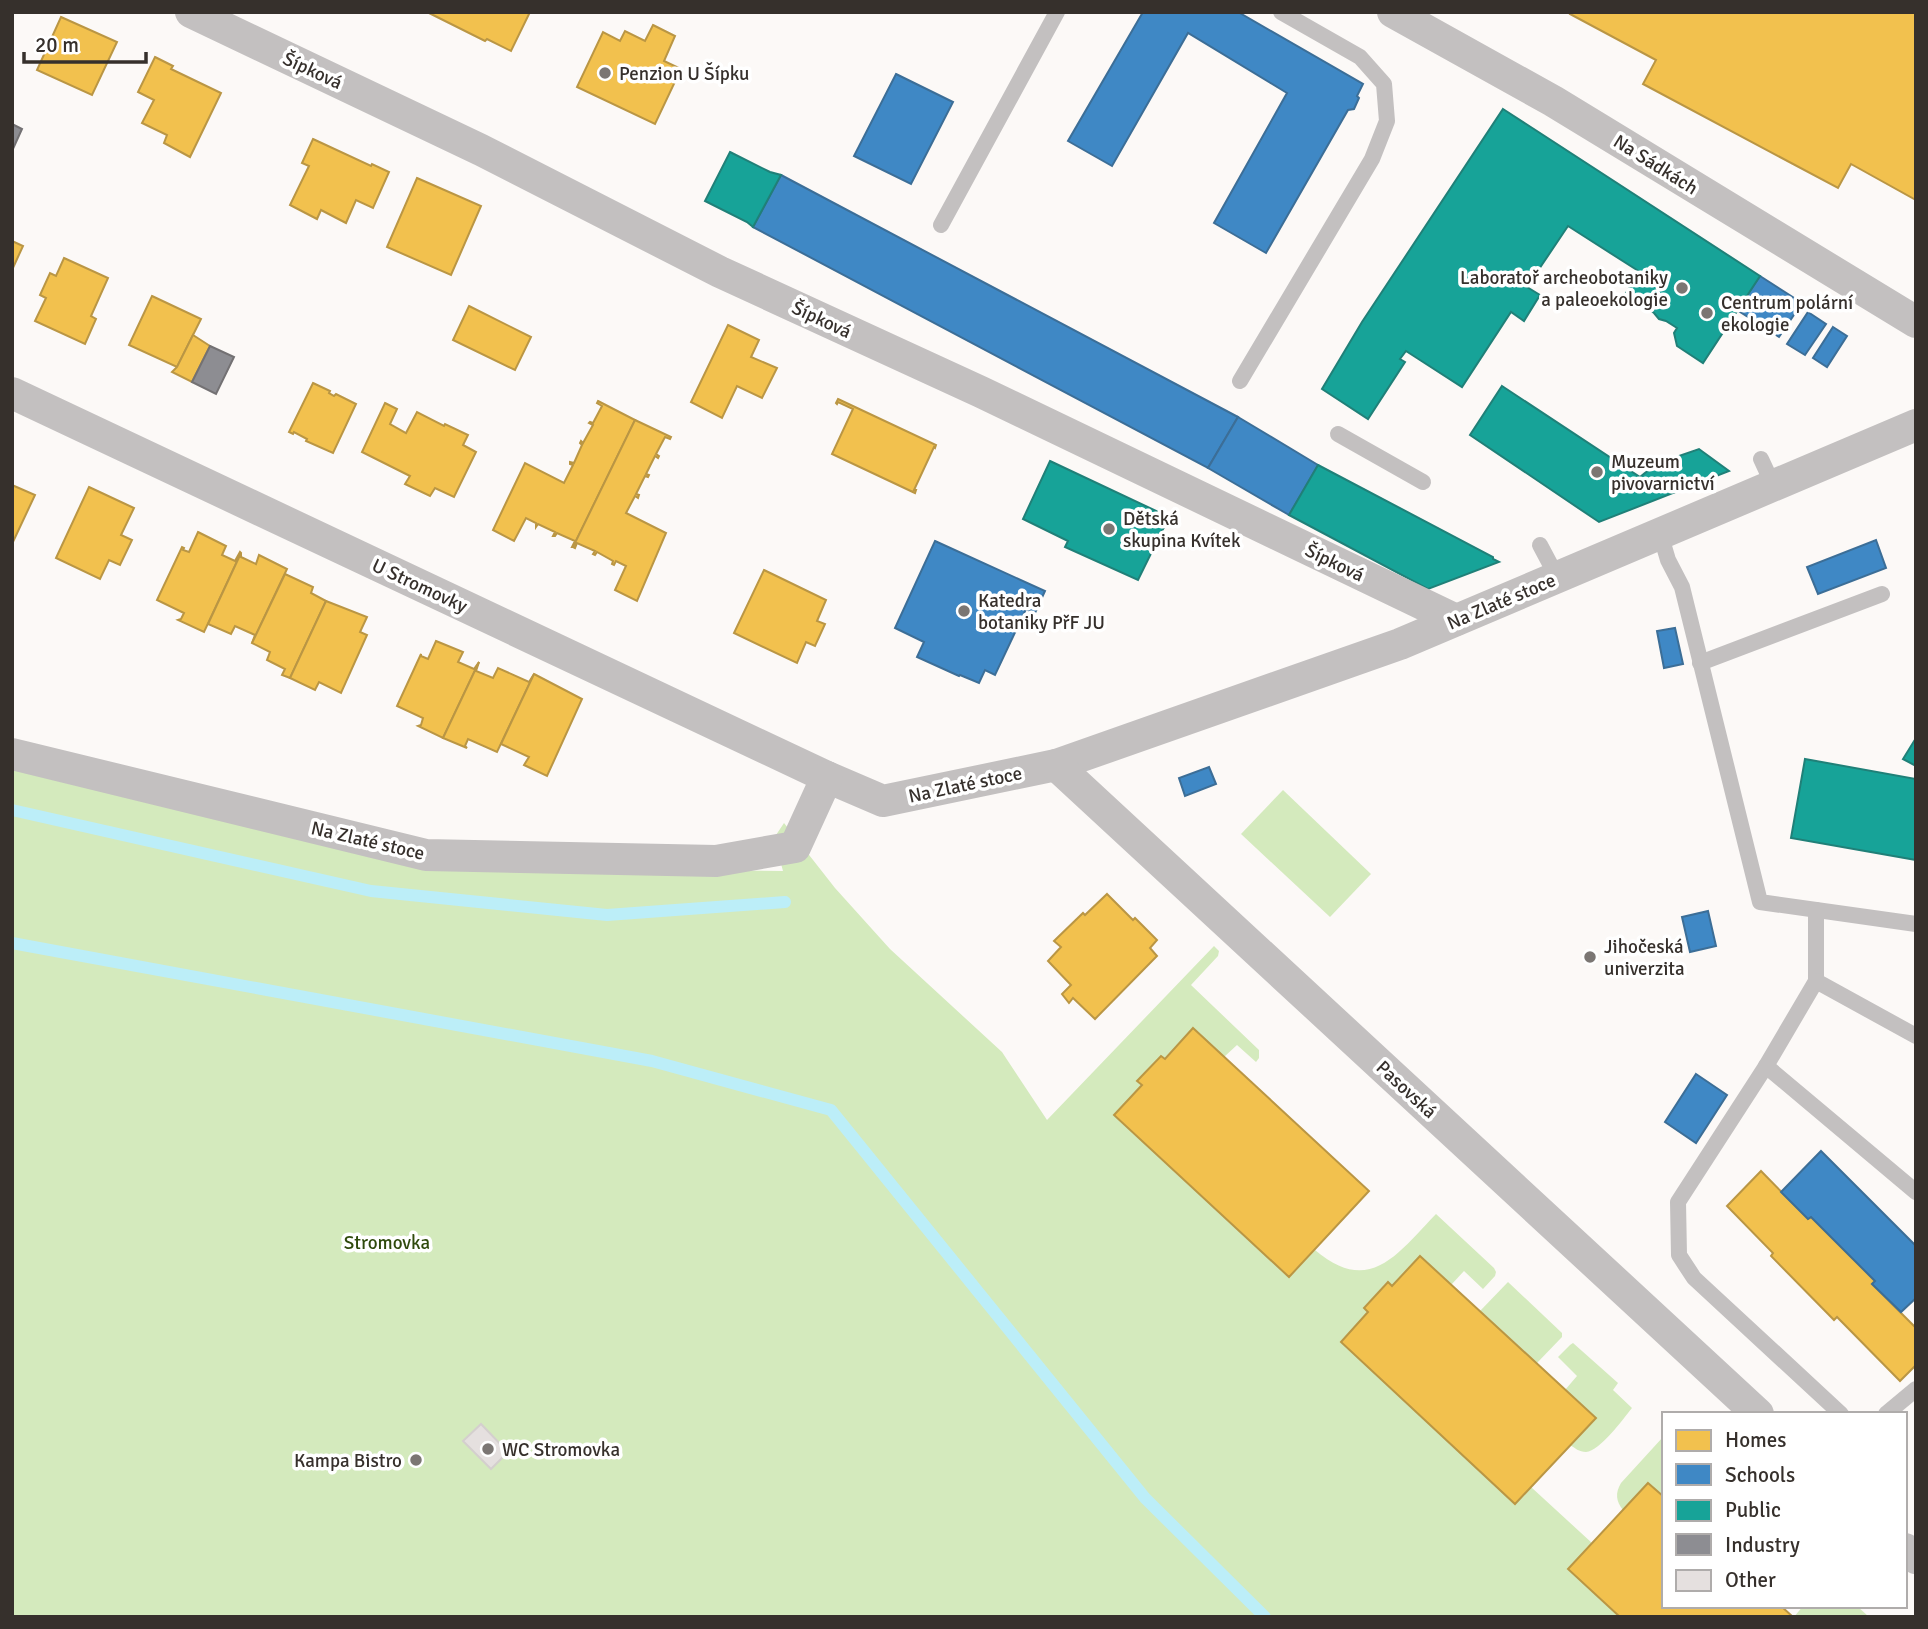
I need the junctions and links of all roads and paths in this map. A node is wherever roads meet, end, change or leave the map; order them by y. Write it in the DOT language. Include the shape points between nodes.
graph roads {
  1 [pos="191,12"];
  2 [pos="1056,12"];
  3 [pos="1281,12"];
  4 [pos="1393,12"];
  5 [pos="941,225"];
  6 [pos="1916,322"];
  7 [pos="1240,381"];
  8 [pos="12,393"];
  9 [pos="1916,425"];
  10 [pos="1338,434"];
  11 [pos="1423,482"];
  12 [pos="1660,533"];
  13 [pos="1540,545"];
  14 [pos="1558,577"];
  15 [pos="1882,594"];
  16 [pos="1456,620"];
  17 [pos="1700,663"];
  18 [pos="12,754"];
  19 [pos="1056,765"];
  20 [pos="827,778"];
  21 [pos="1816,910"];
  22 [pos="1916,924"];
  23 [pos="1816,981"];
  24 [pos="1916,1036"];
  25 [pos="1766,1066"];
  26 [pos="1916,1192"];
  27 [pos="1916,1389"];
  28 [pos="1756,1412"];
  29 [pos="1839,1412"];
  30 [pos="1888,1412"];
  1 -- 16 [label="street, Šípková" via="481,150 720,272"];
  2 -- 5 [label="lane"];
  3 -- 7 [label="lane" via="1360,57 1384,84 1387,121 1372,159"];
  4 -- 6 [label="street, Na Sádkách" via="1553,101"];
  8 -- 20 [label="street, U Stromovky"];
  9 -- 12 [label="street, Na Zlaté stoce" via="1767,472"];
  10 -- 11 [label="lane"];
  12 -- 14 [label="street, Na Zlaté stoce"];
  12 -- 17 [label="lane" via="1682,587"];
  13 -- 14 [label="lane"];
  14 -- 16 [label="street, Na Zlaté stoce"];
  15 -- 17 [label="lane"];
  16 -- 19 [label="street, Na Zlaté stoce"];
  17 -- 21 [label="lane" via="1760,902"];
  18 -- 20 [label="street, Na Zlaté stoce" via="426,855 716,861 794,847"];
  19 -- 20 [label="street, Na Zlaté stoce" via="883,801"];
  19 -- 28 [label="street, Pasovská"];
  21 -- 22 [label="lane"];
  21 -- 23 [label="lane"];
  23 -- 24 [label="lane"];
  23 -- 25 [label="lane"];
  25 -- 26 [label="lane"];
  25 -- 29 [label="lane" via="1678,1202 1679,1255 1694,1278"];
  27 -- 30 [label="lane"];
}
